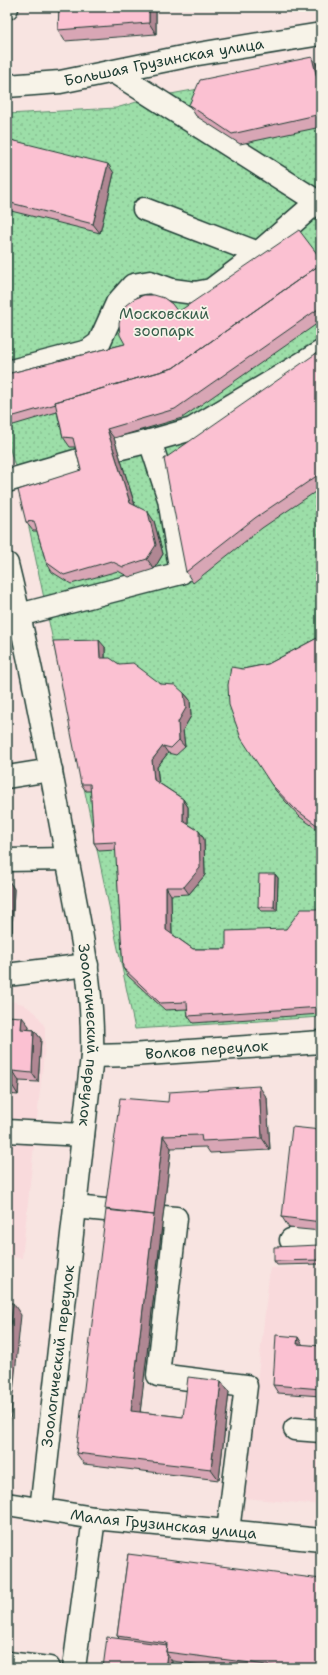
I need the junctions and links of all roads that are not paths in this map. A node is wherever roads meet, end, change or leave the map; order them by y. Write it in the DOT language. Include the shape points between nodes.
graph roads {
  1 [pos="321,34"];
  2 [pos="114,72"];
  3 [pos="7,86"];
  4 [pos="319,202"];
  5 [pos="144,209"];
  6 [pos="258,253"];
  7 [pos="321,352"];
  8 [pos="7,372"];
  9 [pos="150,441"];
  10 [pos="117,449"];
  11 [pos="82,459"];
  12 [pos="7,481"];
  13 [pos="7,564"];
  14 [pos="19,615"];
  15 [pos="51,770"];
  16 [pos="7,777"];
  17 [pos="67,859"];
  18 [pos="7,860"];
  19 [pos="87,965"];
  20 [pos="7,975"];
  21 [pos="321,1042"];
  22 [pos="92,1056"];
  23 [pos="7,1131"];
  24 [pos="84,1135"];
  25 [pos="76,1207"];
  26 [pos="115,1211"];
  27 [pos="163,1217"];
  28 [pos="321,1239"];
  29 [pos="291,1240"];
  30 [pos="295,1429"];
  31 [pos="321,1431"];
  32 [pos="7,1504"];
  33 [pos="41,1510"];
  34 [pos="94,1518"];
  35 [pos="228,1531"];
  36 [pos="321,1540"];
  37 [pos="7,1663"];
  38 [pos="49,1668"];
  39 [pos="74,1668"];
  1 -- 2 [label="street, Большая Грузинская улица" via="192,55"];
  2 -- 3 [label="street, Большая Грузинская улица" via="60,82"];
  2 -- 4 [label="street"];
  4 -- 6 [label="street"];
  5 -- 6 [label="street"];
  6 -- 8 [label="street" via="212,290 195,293 172,290 150,282 133,285 117,303 99,343 88,351"];
  7 -- 9 [label="street" via="192,429"];
  9 -- 10 [label="street"];
  9 -- 14 [label="street" via="169,499 181,573"];
  11 -- 12 [label="street"];
  13 -- 14 [label="street, Зоологический переулок"];
  14 -- 15 [label="street, Зоологический переулок"];
  15 -- 16 [label="street"];
  15 -- 17 [label="street, Зоологический переулок"];
  17 -- 18 [label="street"];
  17 -- 19 [label="street, Зоологический переулок"];
  19 -- 20 [label="street"];
  19 -- 22 [label="street, Зоологический переулок" via="92,1013"];
  21 -- 22 [label="street, Волков переулок"];
  22 -- 24 [label="street, Зоологический переулок"];
  23 -- 24 [label="street"];
  24 -- 25 [label="street, Зоологический переулок"];
  25 -- 26 [label="street"];
  25 -- 33 [label="street, Зоологический переулок"];
  27 -- 35 [label="street" via="176,1218 158,1375 246,1386"];
  28 -- 29 [label="street"];
  30 -- 31 [label="street"];
  32 -- 33 [label="street, Малая Грузинская улица"];
  33 -- 34 [label="street, Малая Грузинская улица"];
  34 -- 35 [label="street, Малая Грузинская улица"];
  34 -- 39 [label="street"];
  35 -- 36 [label="street, Малая Грузинская улица"];
  37 -- 38 [label="street"];
}
